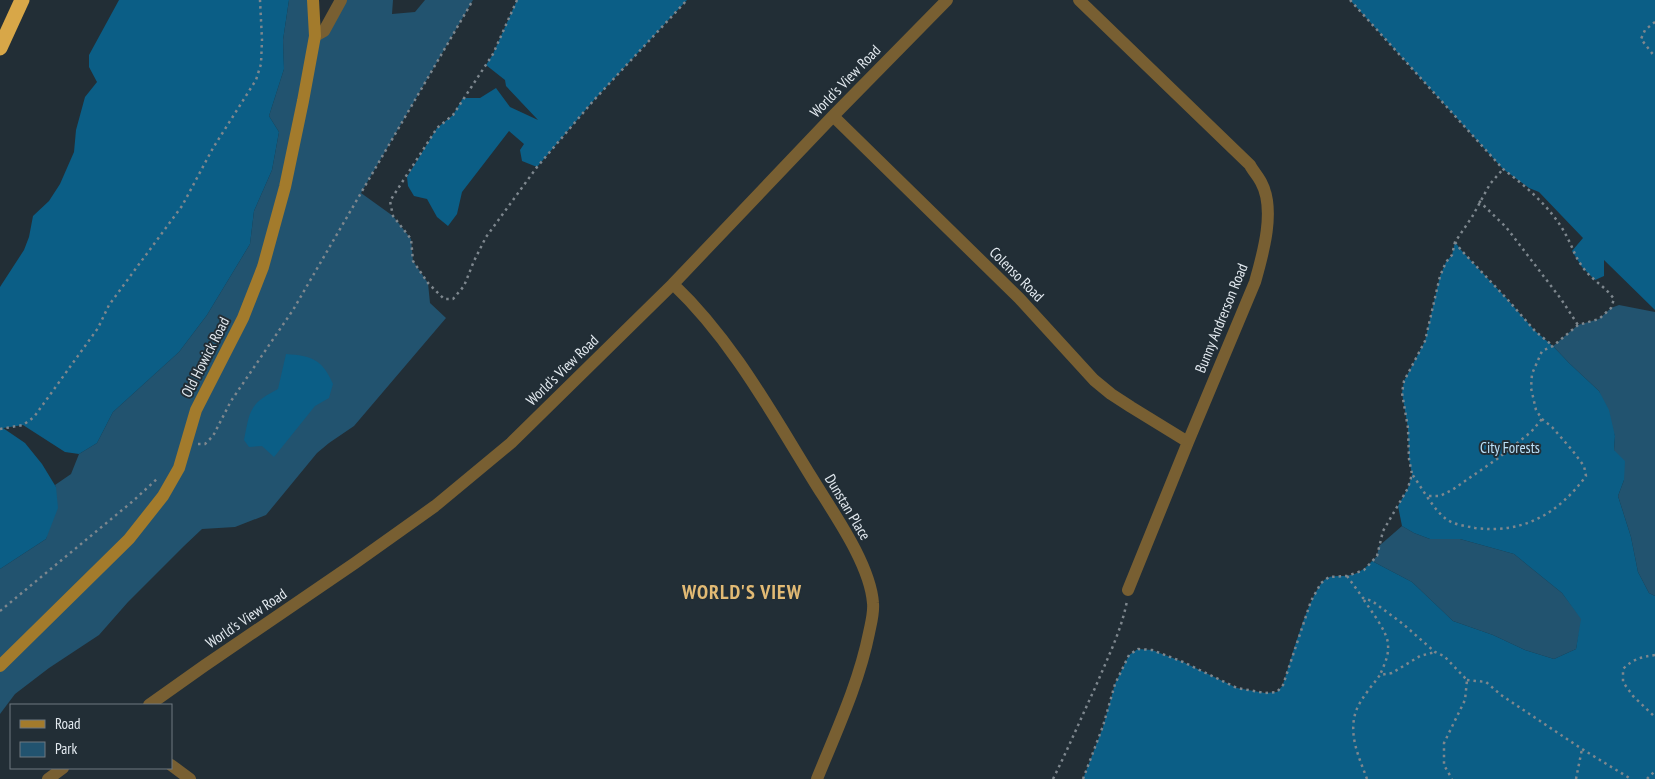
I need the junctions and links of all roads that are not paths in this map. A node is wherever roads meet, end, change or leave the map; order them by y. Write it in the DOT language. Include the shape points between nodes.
graph roads {
  1 [pos="22,0"];
  2 [pos="313,0"];
  3 [pos="342,0"];
  4 [pos="947,0"];
  5 [pos="1079,0"];
  6 [pos="315,36"];
  7 [pos="0,48"];
  8 [pos="833,116"];
  9 [pos="673,284"];
  10 [pos="1188,442"];
  11 [pos="1128,590"];
  12 [pos="0,666"];
  13 [pos="150,704"];
  14 [pos="172,766"];
  15 [pos="62,769"];
  16 [pos="48,779"];
  17 [pos="190,779"];
  18 [pos="817,779"];
  1 -- 7 [label="highway"];
  2 -- 6 [label="main road, Old Howick Road"];
  3 -- 6 [label="street" via="324,30"];
  4 -- 8 [label="street, World's View Road"];
  5 -- 10 [label="street, Bunny Andrerson Road" via="1250,166 1262,182 1266,196 1268,214 1262,260"];
  6 -- 12 [label="main road, Old Howick Road" via="285,188 264,267 243,318 196,410 179,468 150,514 129,539"];
  8 -- 9 [label="street, World's View Road"];
  8 -- 10 [label="street, Colenso Road" via="1012,292 1094,380"];
  9 -- 13 [label="street, World's View Road" via="511,443 455,490"];
  9 -- 18 [label="street, Dunstan Place" via="697,306 747,373 851,541 871,590 872,617 862,662"];
  10 -- 11 [label="street, Bunny Andrerson Road"];
  14 -- 17 [label="street"];
  15 -- 16 [label="street"];
}
